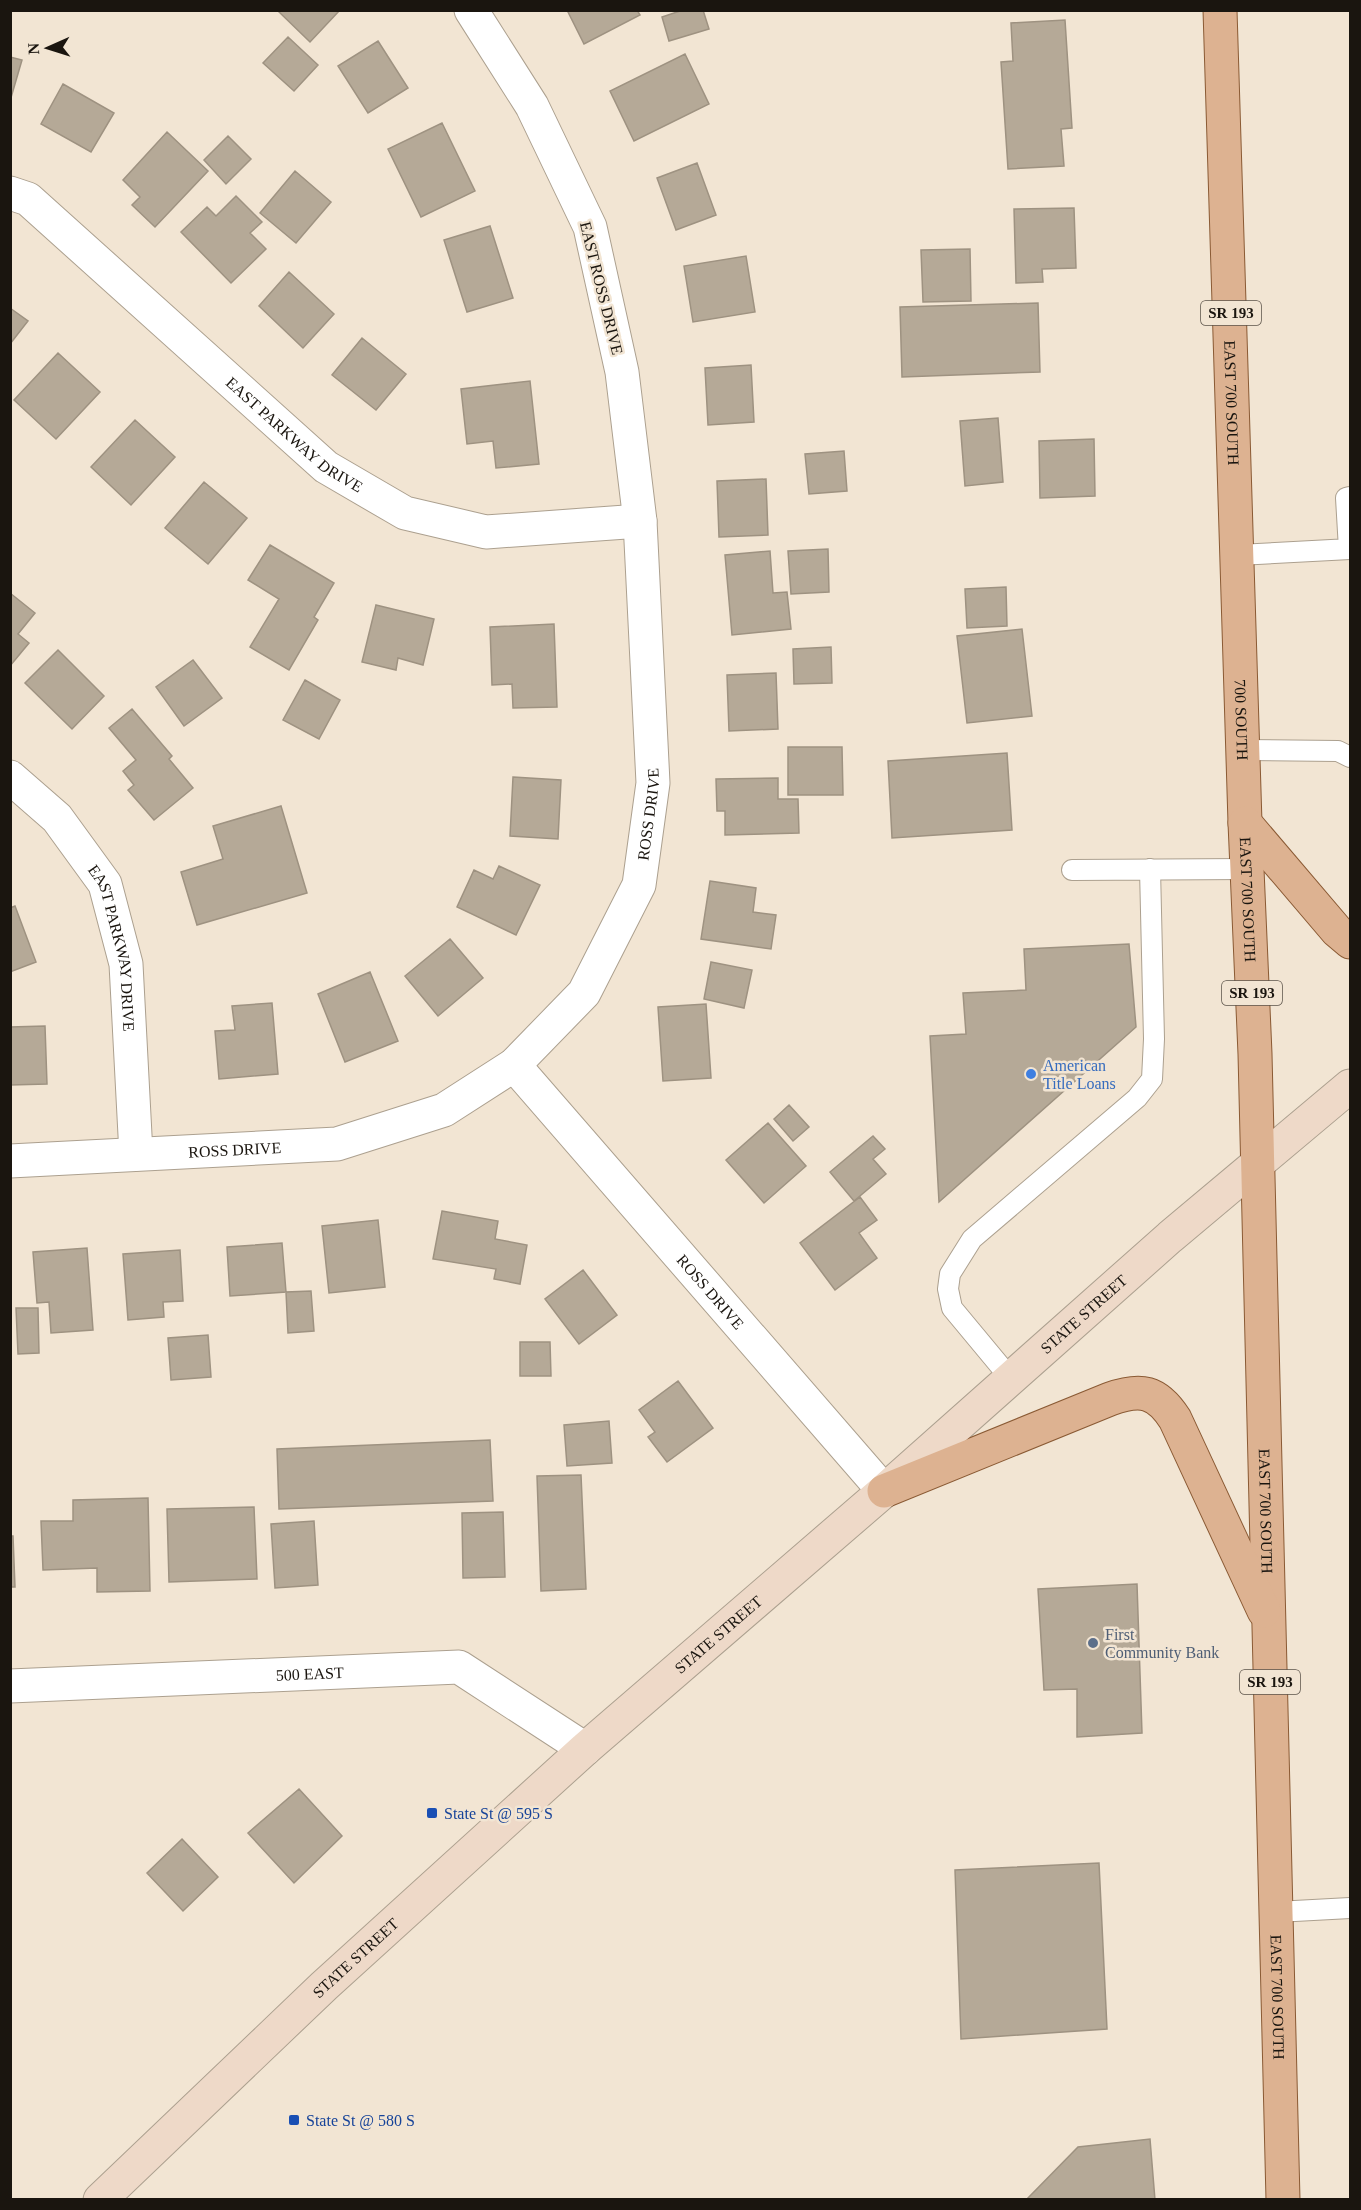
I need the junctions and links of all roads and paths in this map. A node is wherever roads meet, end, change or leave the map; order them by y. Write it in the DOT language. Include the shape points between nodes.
graph roads {
  1 [pos="471,10"];
  2 [pos="1220,10"];
  3 [pos="10,193"];
  4 [pos="1350,497"];
  5 [pos="640,521"];
  6 [pos="1350,549"];
  7 [pos="1238,555"];
  8 [pos="1240,615"];
  9 [pos="1244,750"];
  10 [pos="1350,757"];
  11 [pos="10,777"];
  12 [pos="1245,823"];
  13 [pos="1150,869"];
  14 [pos="1247,869"];
  15 [pos="1072,870"];
  16 [pos="1350,942"];
  17 [pos="514,1065"];
  18 [pos="1350,1086"];
  19 [pos="136,1154"];
  20 [pos="10,1161"];
  21 [pos="1257,1164"];
  22 [pos="1011,1378"];
  23 [pos="884,1491"];
  24 [pos="1269,1622"];
  25 [pos="10,1686"];
  26 [pos="585,1749"];
  27 [pos="1350,1908"];
  28 [pos="1276,1912"];
  29 [pos="100,2199"];
  30 [pos="1283,2199"];
  1 -- 5 [label="street, EAST ROSS DRIVE" via="532,106 590,227 622,372"];
  2 -- 7 [label="main road, EAST 700 SOUTH / SR 193"];
  3 -- 5 [label="street, EAST PARKWAY DRIVE" via="28,199 326,467 405,513 486,532"];
  4 -- 6 [label="lane" via="1346,498"];
  5 -- 17 [label="street, ROSS DRIVE" via="653,783 639,885 584,993"];
  6 -- 7 [label="lane"];
  7 -- 8 [label="main road, EAST 700 SOUTH / SR 193"];
  8 -- 9 [label="main road, 700 SOUTH / SR 193"];
  9 -- 10 [label="lane" via="1338,751"];
  9 -- 12 [label="main road, 700 SOUTH / SR 193"];
  11 -- 19 [label="street, EAST PARKWAY DRIVE" via="57,818 105,884 126,964"];
  12 -- 14 [label="main road, EAST 700 SOUTH / SR 193"];
  12 -- 16 [label="main road"];
  13 -- 14 [label="lane"];
  13 -- 15 [label="lane"];
  13 -- 22 [label="lane" via="1152,1079 1137,1098 972,1239 950,1274 952,1308"];
  14 -- 21 [label="main road, EAST 700 SOUTH / SR 193"];
  17 -- 19 [label="street, ROSS DRIVE" via="444,1110 337,1144"];
  17 -- 23 [label="street, ROSS DRIVE"];
  18 -- 21 [label="main road, STATE STREET"];
  19 -- 20 [label="street, ROSS DRIVE"];
  21 -- 22 [label="main road, STATE STREET"];
  21 -- 24 [label="main road, EAST 700 SOUTH / SR 193"];
  22 -- 23 [label="main road, STATE STREET"];
  23 -- 24 [label="main road" via="1110,1399 1134,1393 1152,1395 1175,1419"];
  23 -- 26 [label="main road, STATE STREET"];
  24 -- 28 [label="main road, EAST 700 SOUTH / SR 193"];
  25 -- 26 [label="street, 500 EAST" via="459,1667"];
  26 -- 29 [label="main road, STATE STREET" via="324,1986"];
  27 -- 28 [label="lane"];
  28 -- 30 [label="main road, EAST 700 SOUTH / SR 193"];
}
